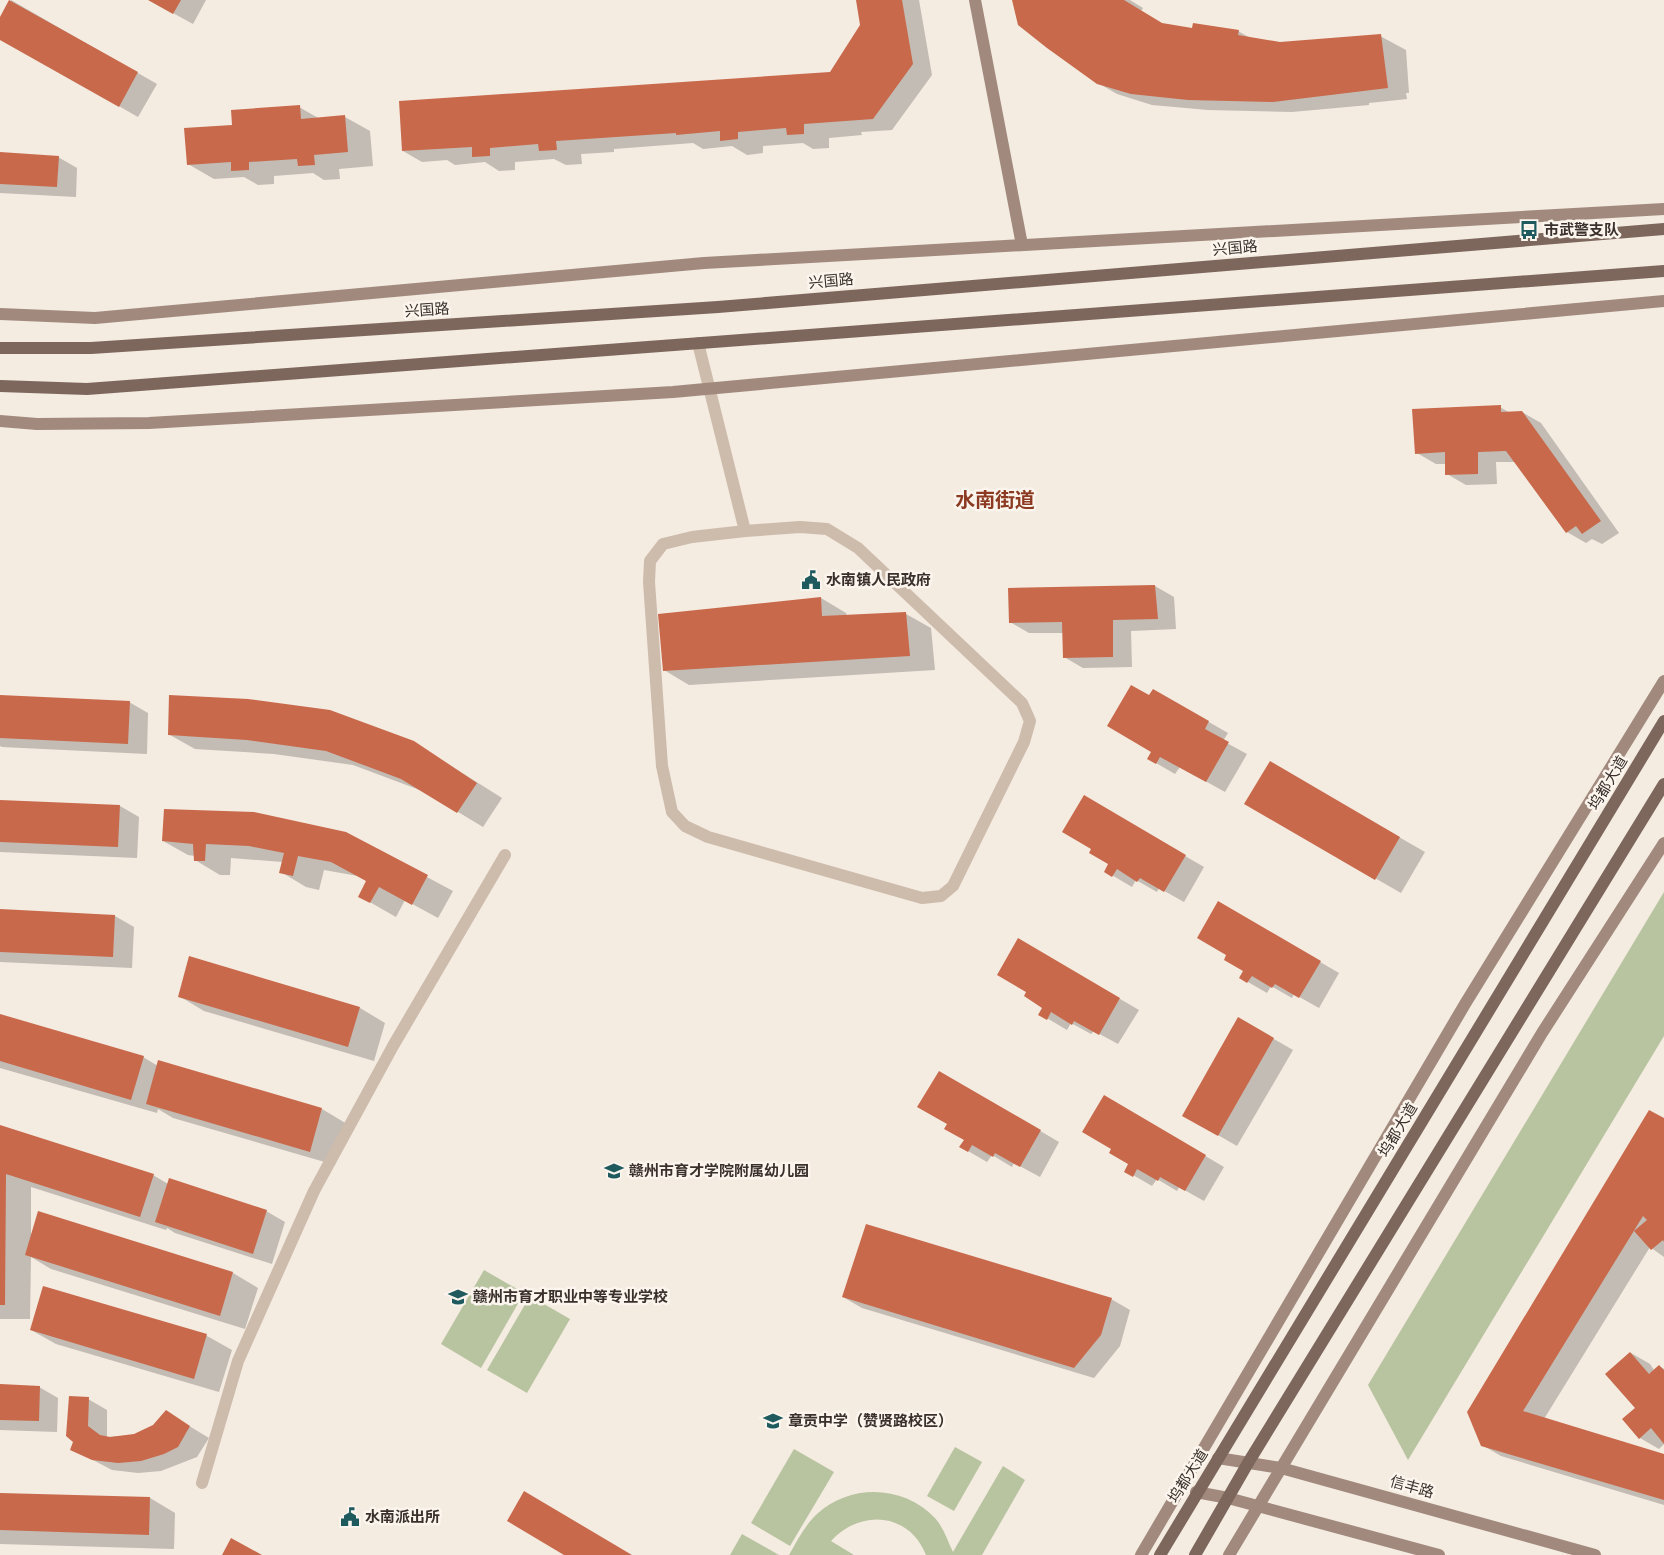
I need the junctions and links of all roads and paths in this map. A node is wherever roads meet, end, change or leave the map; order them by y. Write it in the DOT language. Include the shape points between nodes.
graph roads {
  1 [pos="975,0"];
  2 [pos="1664,209"];
  3 [pos="1664,229"];
  4 [pos="1022,245"];
  5 [pos="1664,270"];
  6 [pos="1664,301"];
  7 [pos="0,314"];
  8 [pos="698,343"];
  9 [pos="0,348"];
  10 [pos="0,386"];
  11 [pos="709,388"];
  12 [pos="0,421"];
  13 [pos="745,531"];
  14 [pos="1664,682"];
  15 [pos="1664,721"];
  16 [pos="1664,784"];
  17 [pos="1664,843"];
  18 [pos="505,855"];
  19 [pos="1218,1458"];
  20 [pos="1248,1464"];
  21 [pos="1280,1468"];
  22 [pos="202,1483"];
  23 [pos="1196,1492"];
  24 [pos="1228,1498"];
  25 [pos="1257,1506"];
  26 [pos="1141,1555"];
  27 [pos="1160,1555"];
  28 [pos="1195,1555"];
  29 [pos="1229,1555"];
  30 [pos="1439,1555"];
  31 [pos="1595,1555"];
  1 -- 4 [label="street"];
  2 -- 4 [label="street"];
  3 -- 9 [label="main road, 兴国路" via="718,307 91,348"];
  4 -- 7 [label="street" via="704,263 95,318"];
  5 -- 8 [label="main road"];
  6 -- 11 [label="street"];
  8 -- 10 [label="main road" via="87,389"];
  8 -- 11 [label="street"];
  11 -- 12 [label="street" via="148,423"];
  11 -- 13 [label="street"];
  13 -- 13 [label="street" via="663,544 650,561 662,766 672,812 684,826 708,837 922,898 941,896 953,886 1024,742 1030,721 1022,702 858,548 827,529 800,527"];
  14 -- 26 [label="street" via="1466,1004"];
  15 -- 19 [label="main road, 坞都大道"];
  16 -- 20 [label="main road"];
  17 -- 21 [label="street" via="1542,1033"];
  18 -- 22 [label="street" via="393,1046 314,1192 238,1361"];
  19 -- 20 [label="street, 信丰路"];
  19 -- 23 [label="main road, 坞都大道"];
  20 -- 21 [label="street, 信丰路"];
  20 -- 24 [label="main road"];
  21 -- 25 [label="street"];
  21 -- 31 [label="street, 信丰路"];
  23 -- 24 [label="street"];
  23 -- 27 [label="main road, 坞都大道"];
  24 -- 25 [label="street"];
  24 -- 28 [label="main road"];
  25 -- 29 [label="street"];
  25 -- 30 [label="street"];
}
